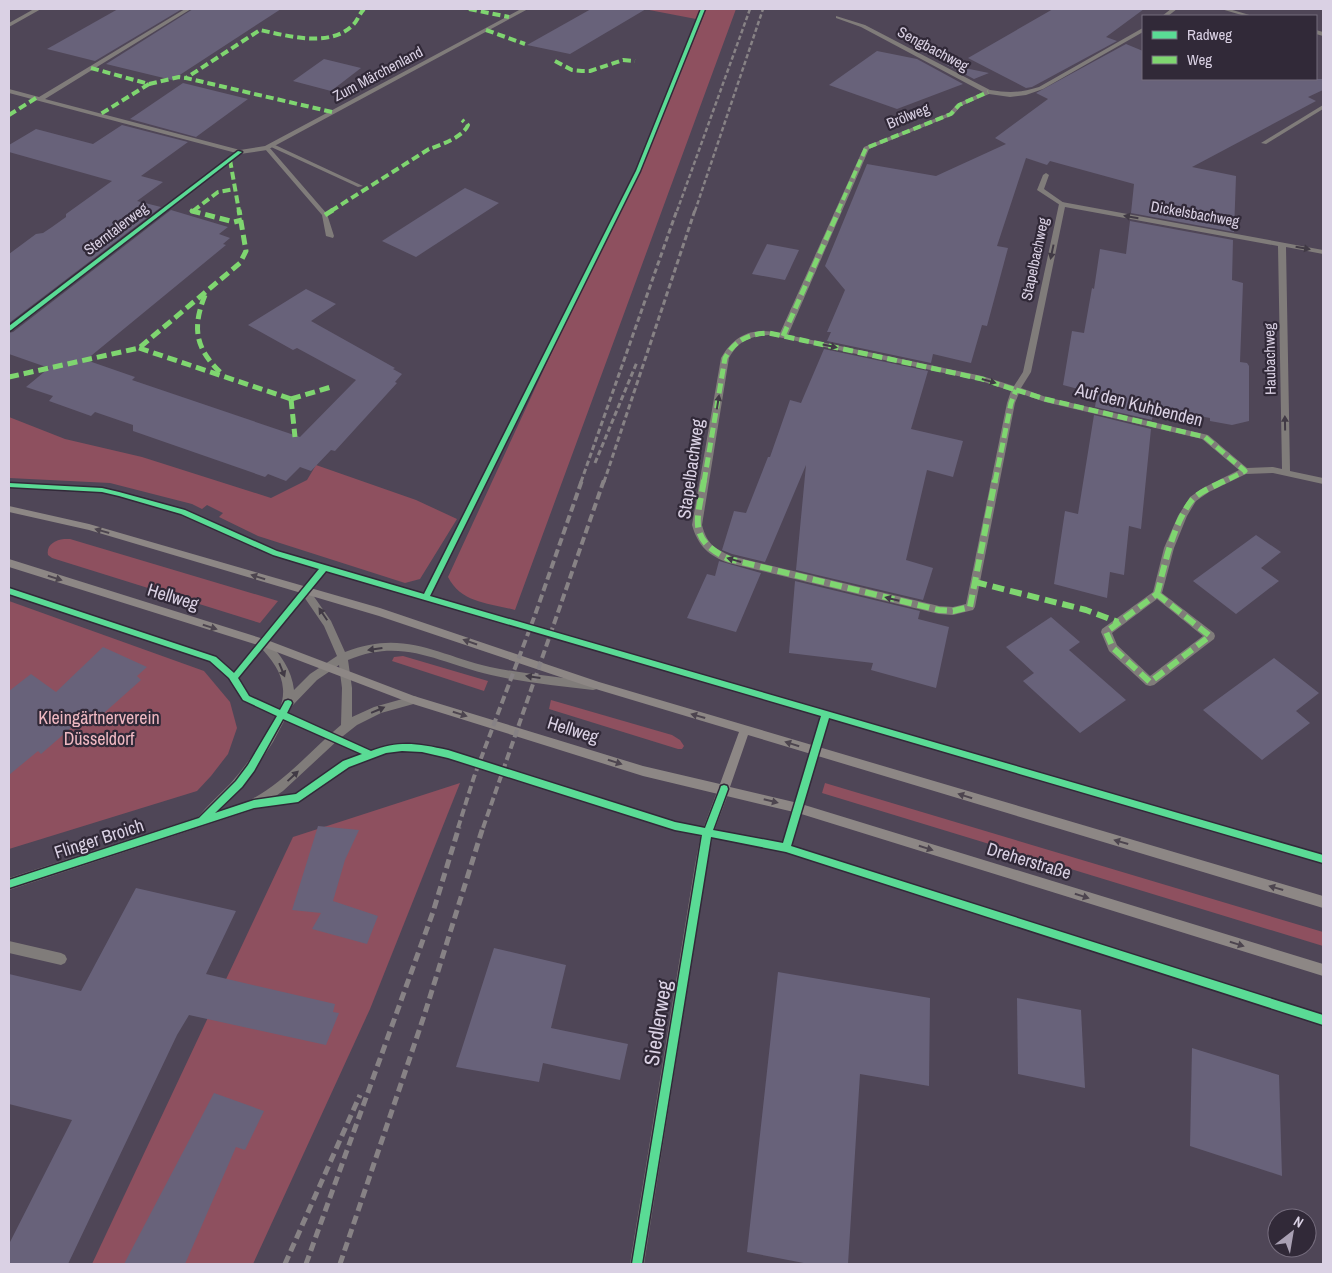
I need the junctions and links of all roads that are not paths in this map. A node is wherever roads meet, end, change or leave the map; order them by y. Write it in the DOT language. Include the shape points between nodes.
graph roads {
  1 [pos="38,9"];
  2 [pos="188,9"];
  3 [pos="525,9"];
  4 [pos="1224,9"];
  5 [pos="1246,15"];
  6 [pos="838,18"];
  7 [pos="9,25"];
  8 [pos="1142,31"];
  9 [pos="9,91"];
  10 [pos="988,92"];
  11 [pos="40,99"];
  12 [pos="1323,108"];
  13 [pos="1264,143"];
  14 [pos="269,146"];
  15 [pos="240,152"];
  16 [pos="1046,175"];
  17 [pos="360,186"];
  18 [pos="1062,204"];
  19 [pos="330,236"];
  20 [pos="1282,244"];
  21 [pos="1323,252"];
  22 [pos="9,329"];
  23 [pos="783,336"];
  24 [pos="1016,389"];
  25 [pos="1245,471"];
  26 [pos="1286,472"];
  27 [pos="1323,481"];
  28 [pos="9,509"];
  29 [pos="9,564"];
  30 [pos="305,591"];
  31 [pos="1157,594"];
  32 [pos="263,643"];
  33 [pos="343,657"];
  34 [pos="326,667"];
  35 [pos="345,674"];
  36 [pos="599,686"];
  37 [pos="413,700"];
  38 [pos="288,703"];
  39 [pos="346,728"];
  40 [pos="745,730"];
  41 [pos="724,789"];
  42 [pos="199,822"];
  43 [pos="9,884"];
  44 [pos="1323,902"];
  45 [pos="9,947"];
  46 [pos="61,959"];
  47 [pos="1323,970"];
  48 [pos="637,1264"];
  1 -- 7 [label="street"];
  2 -- 11 [label="street"];
  3 -- 14 [label="street, Zum Märchenland"];
  4 -- 5 [label="street"];
  6 -- 10 [label="street, Sengbachweg" via="863,26"];
  8 -- 10 [label="street" via="1041,88 1010,95"];
  9 -- 11 [label="street"];
  10 -- 23 [label="street, Brölweg" via="959,105 951,114 866,148"];
  11 -- 15 [label="street"];
  12 -- 13 [label="street"];
  14 -- 15 [label="street, Zum Märchenland"];
  14 -- 17 [label="street"];
  14 -- 19 [label="street" via="325,215"];
  15 -- 22 [label="street, Sterntalerweg"];
  16 -- 18 [label="street, Stapelbachweg" via="1040,190"];
  20 -- 18 [label="street, Dickelsbachweg, one-way"];
  18 -- 24 [label="street, Stapelbachweg, one-way" via="1027,372"];
  20 -- 21 [label="street, Dickelsbachweg, one-way"];
  26 -- 20 [label="street, Haubachweg, one-way"];
  23 -- 24 [label="street, Stapelbachweg, one-way"];
  24 -- 23 [label="street, Stapelbachweg, one-way" via="970,607 940,610 730,560 712,552 701,540 698,525 725,358 739,338 756,333"];
  24 -- 25 [label="street, Auf den Kuhbenden" via="1045,399 1205,436"];
  25 -- 26 [label="street"];
  25 -- 31 [label="street" via="1193,499 1169,548"];
  26 -- 27 [label="street"];
  30 -- 28 [label="main road, one-way" via="89,527"];
  29 -- 32 [label="main road, Hellweg, one-way"];
  33 -- 30 [label="street, one-way" via="324,615"];
  36 -- 30 [label="main road, one-way" via="411,622"];
  31 -- 31 [label="street" via="1210,636 1150,682 1113,648 1106,632"];
  32 -- 34 [label="main road, Hellweg"];
  32 -- 38 [label="street, one-way" via="283,669"];
  33 -- 34 [label="street"];
  33 -- 35 [label="street"];
  36 -- 33 [label="street, one-way" via="490,671 401,646 371,648"];
  34 -- 35 [label="main road, Hellweg"];
  34 -- 38 [label="street"];
  35 -- 37 [label="main road, Hellweg"];
  35 -- 39 [label="street"];
  40 -- 36 [label="main road, one-way"];
  39 -- 37 [label="street, Hellweg, one-way" via="363,716 391,704"];
  37 -- 41 [label="main road, Hellweg, one-way" via="643,771"];
  38 -- 42 [label="street, Flinger Broich" via="245,776"];
  42 -- 39 [label="street, Flinger Broich, one-way" via="269,796"];
  40 -- 41 [label="main road, Siedlerweg"];
  44 -- 40 [label="main road, one-way"];
  41 -- 47 [label="main road, Dreherstraße, one-way" via="798,808"];
  41 -- 48 [label="street, Siedlerweg" via="707,834 701,865"];
  42 -- 43 [label="street, Flinger Broich"];
  45 -- 46 [label="street"];
}
